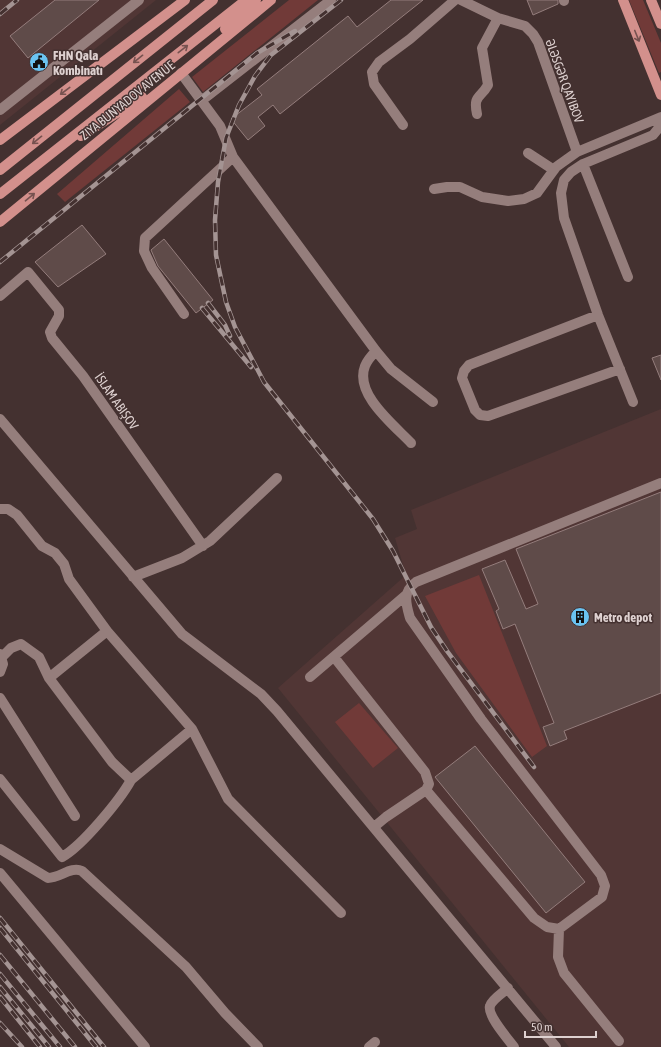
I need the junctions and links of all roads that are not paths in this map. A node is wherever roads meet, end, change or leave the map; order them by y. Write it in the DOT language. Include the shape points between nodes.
graph roads {
  1 [pos="139,0"];
  2 [pos="185,0"];
  3 [pos="203,0"];
  4 [pos="212,0"];
  5 [pos="246,0"];
  6 [pos="256,0"];
  7 [pos="271,0"];
  8 [pos="330,0"];
  9 [pos="455,0"];
  10 [pos="461,0"];
  11 [pos="623,0"];
  12 [pos="651,0"];
  13 [pos="498,18"];
  14 [pos="661,24"];
  15 [pos="157,43"];
  16 [pos="180,72"];
  17 [pos="661,95"];
  18 [pos="199,98"];
  19 [pos="0,110"];
  20 [pos="477,114"];
  21 [pos="661,117"];
  22 [pos="403,125"];
  23 [pos="661,125"];
  24 [pos="0,140"];
  25 [pos="577,152"];
  26 [pos="528,153"];
  27 [pos="230,159"];
  28 [pos="583,164"];
  29 [pos="31,168"];
  30 [pos="0,170"];
  31 [pos="554,170"];
  32 [pos="434,189"];
  33 [pos="0,194"];
  34 [pos="0,222"];
  35 [pos="628,277"];
  36 [pos="0,296"];
  37 [pos="184,314"];
  38 [pos="598,316"];
  39 [pos="376,351"];
  40 [pos="620,369"];
  41 [pos="433,402"];
  42 [pos="633,402"];
  43 [pos="0,419"];
  44 [pos="410,443"];
  45 [pos="277,478"];
  46 [pos="661,483"];
  47 [pos="0,509"];
  48 [pos="203,546"];
  49 [pos="134,577"];
  50 [pos="410,588"];
  51 [pos="107,631"];
  52 [pos="1,656"];
  53 [pos="334,657"];
  54 [pos="0,672"];
  55 [pos="310,677"];
  56 [pos="48,678"];
  57 [pos="0,698"];
  58 [pos="192,729"];
  59 [pos="0,779"];
  60 [pos="131,780"];
  61 [pos="426,790"];
  62 [pos="75,816"];
  63 [pos="374,827"];
  64 [pos="0,849"];
  65 [pos="0,873"];
  66 [pos="341,913"];
  67 [pos="559,929"];
  68 [pos="508,988"];
  69 [pos="619,1041"];
  70 [pos="145,1047"];
  71 [pos="258,1047"];
  72 [pos="514,1047"];
  73 [pos="556,1047"];
  1 -- 19 [label="street"];
  2 -- 24 [label="main road, one-way"];
  3 -- 15 [label="main road"];
  4 -- 15 [label="main road, ZIYA BUNYADOV AVENUE"];
  29 -- 5 [label="main road, ZIYA BUNYADOV AVENUE, one-way"];
  6 -- 16 [label="main road"];
  7 -- 16 [label="main road, ZIYA BUNYADOV AVENUE"];
  8 -- 18 [label="street"];
  9 -- 22 [label="street" via="379,62 372,72 374,84"];
  10 -- 13 [label="street"];
  11 -- 17 [label="main road, one-way"];
  12 -- 14 [label="main road"];
  13 -- 20 [label="street" via="482,48 488,85 476,98 474,104"];
  13 -- 25 [label="street" via="525,26 538,42"];
  15 -- 30 [label="main road, ZIYA BUNYADOV AVENUE, one-way"];
  16 -- 18 [label="street"];
  16 -- 29 [label="main road"];
  34 -- 16 [label="main road, ZIYA BUNYADOV AVENUE, one-way"];
  18 -- 27 [label="street" via="220,126"];
  21 -- 25 [label="street"];
  23 -- 28 [label="street" via="654,135"];
  25 -- 31 [label="street"];
  26 -- 31 [label="street"];
  27 -- 37 [label="street" via="145,238 144,250 152,268"];
  27 -- 39 [label="street"];
  28 -- 35 [label="street"];
  28 -- 38 [label="street" via="564,180 561,203"];
  29 -- 33 [label="main road"];
  31 -- 32 [label="street" via="537,193 524,199 508,201 482,197 460,187"];
  36 -- 48 [label="street" via="28,272 59,310 59,316 50,332 52,338 83,376"];
  38 -- 40 [label="street"];
  38 -- 40 [label="street" via="469,365 462,378 475,410 480,415 488,416"];
  39 -- 41 [label="street" via="391,369"];
  39 -- 44 [label="street" via="365,366 362,379 365,391 375,406"];
  40 -- 42 [label="street"];
  43 -- 49 [label="street"];
  45 -- 48 [label="street"];
  46 -- 50 [label="street"];
  47 -- 51 [label="street" via="8,509 17,515 42,546 60,558 69,579"];
  48 -- 49 [label="street" via="182,558"];
  49 -- 63 [label="street" via="182,634 261,694"];
  50 -- 53 [label="street"];
  50 -- 67 [label="street" via="406,604 410,618 481,719 601,875 604,886 602,897"];
  51 -- 56 [label="street"];
  51 -- 58 [label="street"];
  52 -- 54 [label="street" via="3,664"];
  52 -- 56 [label="street" via="21,644 39,657"];
  53 -- 55 [label="street"];
  53 -- 61 [label="street" via="425,772 429,784"];
  56 -- 60 [label="street" via="112,762"];
  57 -- 62 [label="street"];
  58 -- 60 [label="street"];
  58 -- 66 [label="street" via="228,799"];
  59 -- 60 [label="street" via="62,857 110,810 123,795"];
  61 -- 63 [label="street" via="386,816"];
  61 -- 67 [label="street" via="534,918 547,926"];
  63 -- 68 [label="street"];
  64 -- 71 [label="street" via="48,878 60,876 73,869 82,871 186,967"];
  65 -- 70 [label="street"];
  67 -- 69 [label="street" via="558,957 564,973"];
  68 -- 72 [label="street" via="492,1003 490,1009 491,1016"];
  68 -- 73 [label="street"];
}
